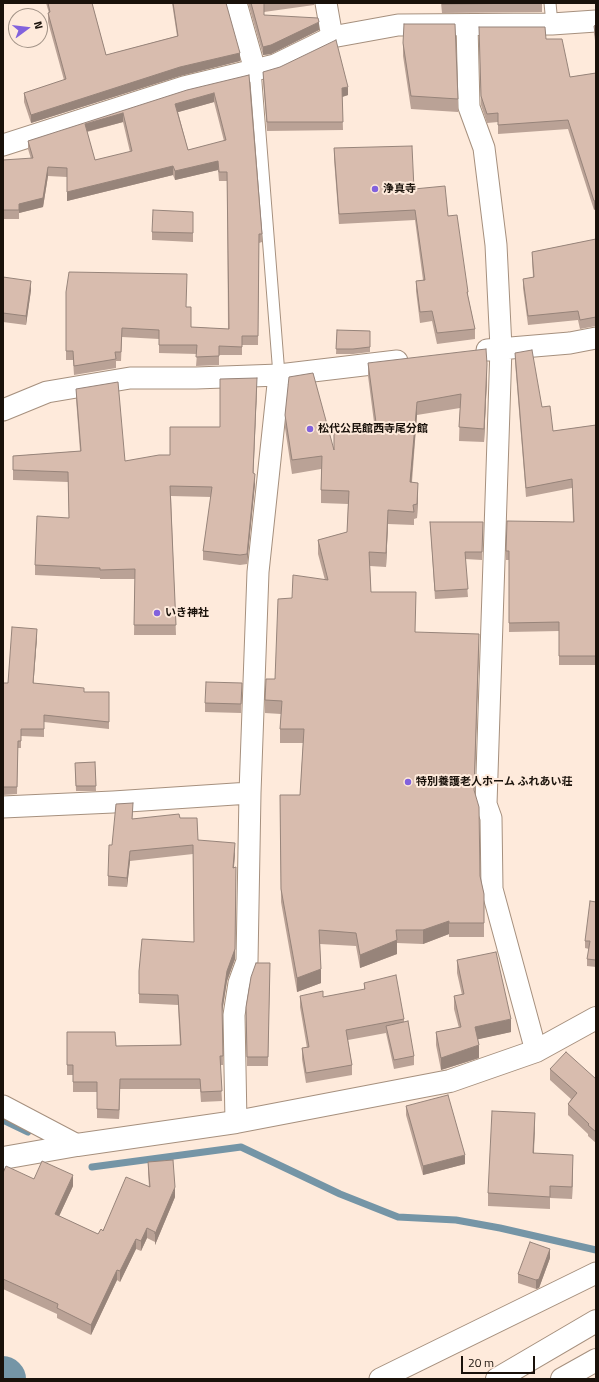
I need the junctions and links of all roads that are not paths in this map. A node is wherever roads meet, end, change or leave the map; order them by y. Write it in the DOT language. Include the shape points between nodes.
graph roads {
  1 [pos="236,3"];
  2 [pos="326,3"];
  3 [pos="550,3"];
  4 [pos="596,21"];
  5 [pos="467,24"];
  6 [pos="552,24"];
  7 [pos="332,37"];
  8 [pos="255,70"];
  9 [pos="3,144"];
  10 [pos="596,338"];
  11 [pos="501,348"];
  12 [pos="469,352"];
  13 [pos="414,359"];
  14 [pos="279,375"];
  15 [pos="3,410"];
  16 [pos="250,793"];
  17 [pos="3,807"];
  18 [pos="596,1018"];
  19 [pos="536,1051"];
  20 [pos="3,1106"];
  21 [pos="236,1122"];
  22 [pos="77,1145"];
  23 [pos="3,1158"];
  24 [pos="596,1274"];
  25 [pos="596,1321"];
  26 [pos="596,1360"];
  27 [pos="380,1379"];
  28 [pos="497,1379"];
  29 [pos="562,1379"];
  1 -- 8 [label="street"];
  2 -- 7 [label="street"];
  3 -- 6 [label="lane"];
  4 -- 6 [label="street"];
  5 -- 6 [label="street"];
  5 -- 7 [label="street" via="398,25"];
  5 -- 11 [label="street" via="469,107 484,148 496,245"];
  7 -- 8 [label="street" via="275,65"];
  8 -- 9 [label="street" via="184,87"];
  8 -- 14 [label="lane"];
  10 -- 11 [label="street" via="570,343"];
  11 -- 12 [label="street"];
  11 -- 19 [label="street" via="486,804 491,818 492,890"];
  13 -- 14 [label="street"];
  14 -- 15 [label="street" via="130,378 47,392"];
  14 -- 16 [label="street" via="258,572"];
  16 -- 17 [label="street"];
  16 -- 21 [label="street" via="247,961 239,983 234,1015"];
  18 -- 19 [label="street"];
  19 -- 21 [label="street" via="450,1081"];
  20 -- 22 [label="street"];
  21 -- 22 [label="street"];
  22 -- 23 [label="street"];
  24 -- 27 [label="street"];
  25 -- 28 [label="street"];
  26 -- 29 [label="street"];
}
